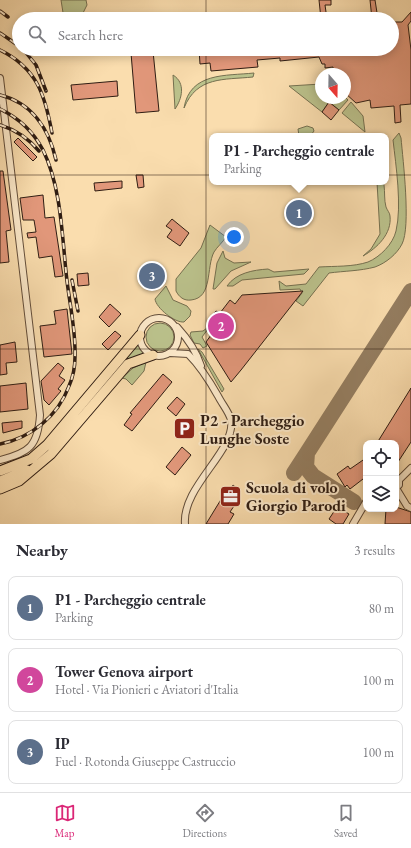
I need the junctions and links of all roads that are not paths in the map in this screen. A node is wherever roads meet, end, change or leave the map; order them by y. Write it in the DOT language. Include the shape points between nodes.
graph roads {
  1 [pos="0,78"];
  2 [pos="173,324"];
  3 [pos="140,335"];
  4 [pos="170,353"];
  5 [pos="153,355"];
  6 [pos="201,368"];
  7 [pos="51,454"];
  8 [pos="0,460"];
  9 [pos="411,468"];
  10 [pos="2,470"];
  11 [pos="399,478"];
  12 [pos="0,481"];
  13 [pos="0,488"];
  14 [pos="399,492"];
  15 [pos="363,507"];
  16 [pos="411,508"];
  17 [pos="185,524"];
  18 [pos="353,524"];
  1 -- 8 [label="street" via="40,415 37,437 33,445 18,455"];
  2 -- 3 [label="street" via="163,318 154,319 146,323"];
  2 -- 4 [label="street" via="178,336 176,346"];
  2 -- 6 [label="street" via="187,338 198,356"];
  3 -- 5 [label="street" via="143,347"];
  3 -- 10 [label="highway" via="47,446 31,459"];
  4 -- 5 [label="street" via="163,356"];
  4 -- 6 [label="street" via="188,354"];
  5 -- 7 [label="highway" via="128,364"];
  6 -- 17 [label="street" via="227,411 231,426 229,437 190,499 184,517"];
  7 -- 12 [label="highway" via="28,470"];
  7 -- 13 [label="highway" via="19,481"];
  9 -- 11 [label="street"];
  14 -- 16 [label="street" via="407,506"];
  15 -- 18 [label="street"];
}
